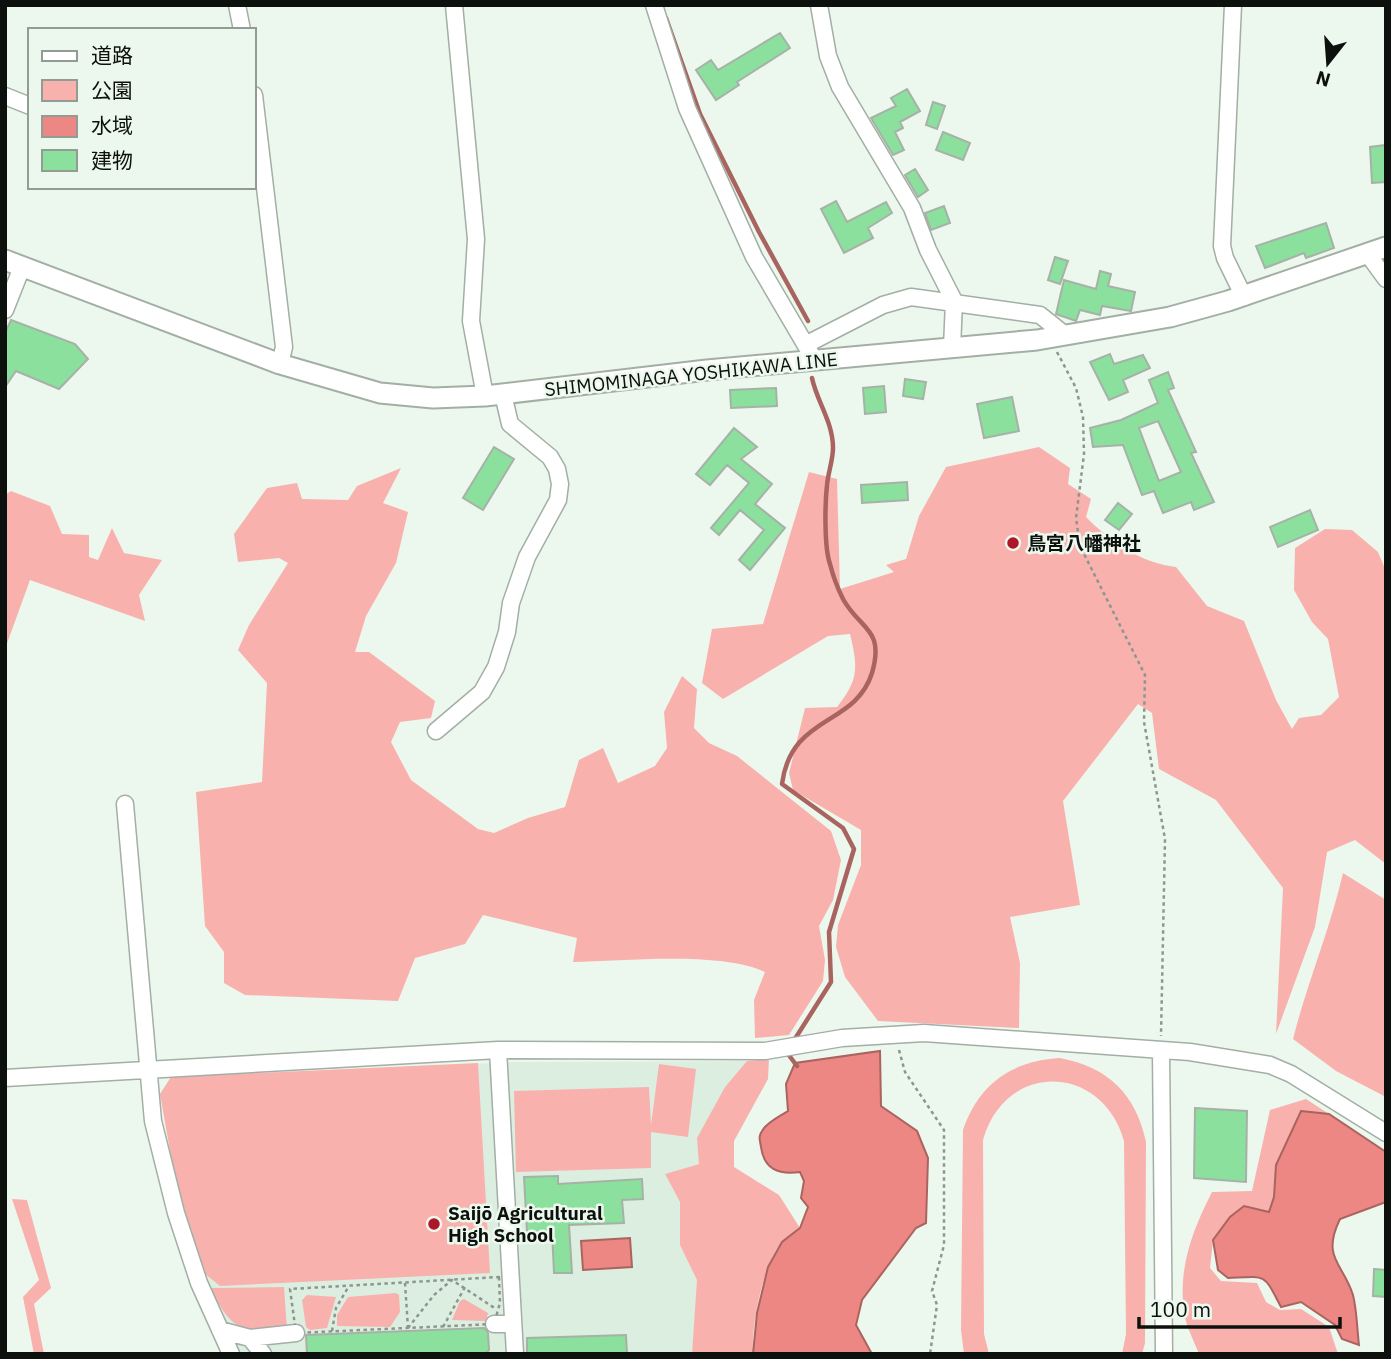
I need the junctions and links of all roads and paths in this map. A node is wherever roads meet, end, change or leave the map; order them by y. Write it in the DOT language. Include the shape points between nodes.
graph roads {
  1 [pos="237,5"];
  2 [pos="454,5"];
  3 [pos="654,5"];
  4 [pos="819,5"];
  5 [pos="1233,5"];
  6 [pos="242,28"];
  7 [pos="5,96"];
  8 [pos="28,105"];
  9 [pos="256,122"];
  10 [pos="1377,250"];
  11 [pos="13,263"];
  12 [pos="1386,279"];
  13 [pos="1244,297"];
  14 [pos="954,301"];
  15 [pos="5,310"];
  16 [pos="1057,336"];
  17 [pos="952,348"];
  18 [pos="811,352"];
  19 [pos="279,364"];
  20 [pos="494,395"];
  21 [pos="436,732"];
  22 [pos="125,804"];
  23 [pos="895,1033"];
  24 [pos="498,1050"];
  25 [pos="1161,1050"];
  26 [pos="147,1069"];
  27 [pos="5,1078"];
  28 [pos="1386,1133"];
  29 [pos="452,1280"];
  30 [pos="405,1282"];
  31 [pos="349,1286"];
  32 [pos="465,1287"];
  33 [pos="496,1317"];
  34 [pos="513,1324"];
  35 [pos="443,1326"];
  36 [pos="408,1328"];
  37 [pos="220,1330"];
  38 [pos="332,1331"];
  39 [pos="296,1333"];
  40 [pos="250,1338"];
  41 [pos="231,1354"];
  42 [pos="263,1354"];
  43 [pos="515,1354"];
  44 [pos="930,1354"];
  45 [pos="1164,1354"];
  1 -- 6 [label="street"];
  2 -- 20 [label="street" via="476,239 471,321"];
  3 -- 18 [label="street" via="687,108 754,257"];
  4 -- 14 [label="street" via="828,56 840,88 912,208"];
  5 -- 13 [label="street" via="1222,246"];
  7 -- 8 [label="street"];
  9 -- 19 [label="street" via="285,347"];
  10 -- 12 [label="street"];
  10 -- 13 [label="main road, SHIMOMINAGA YOSHIKAWA LINE"];
  11 -- 15 [label="street"];
  11 -- 19 [label="main road, SHIMOMINAGA YOSHIKAWA LINE"];
  13 -- 16 [label="main road, SHIMOMINAGA YOSHIKAWA LINE" via="1170,317"];
  14 -- 16 [label="street" via="1040,315"];
  14 -- 17 [label="street"];
  14 -- 18 [label="street" via="911,298 883,305"];
  16 -- 17 [label="main road, SHIMOMINAGA YOSHIKAWA LINE"];
  16 -- 25 [label="path" via="1083,417 1084,454 1076,518 1080,546 1145,675 1144,722 1164,839"];
  17 -- 18 [label="main road, SHIMOMINAGA YOSHIKAWA LINE"];
  18 -- 20 [label="main road, SHIMOMINAGA YOSHIKAWA LINE"];
  19 -- 20 [label="main road, SHIMOMINAGA YOSHIKAWA LINE" via="380,393 433,398"];
  20 -- 21 [label="street" via="510,424 550,457 560,484 558,500 527,557 496,667 482,692"];
  22 -- 26 [label="street"];
  23 -- 24 [label="street" via="779,1048"];
  23 -- 25 [label="street"];
  23 -- 44 [label="path" via="905,1072 944,1130 944,1245 932,1291 937,1305"];
  24 -- 26 [label="street"];
  24 -- 34 [label="street"];
  25 -- 28 [label="street" via="1270,1065"];
  25 -- 45 [label="street"];
  26 -- 27 [label="street"];
  26 -- 37 [label="street" via="153,1121 176,1213"];
  29 -- 30 [label="path"];
  29 -- 32 [label="path"];
  29 -- 33 [label="path" via="499,1277"];
  29 -- 36 [label="path"];
  30 -- 31 [label="path"];
  30 -- 36 [label="path"];
  31 -- 38 [label="path" via="336,1308"];
  31 -- 39 [label="path" via="290,1289"];
  32 -- 33 [label="path"];
  32 -- 35 [label="path"];
  33 -- 34 [label="street"];
  33 -- 35 [label="path"];
  34 -- 43 [label="street"];
  35 -- 36 [label="path"];
  36 -- 38 [label="path"];
  37 -- 40 [label="street"];
  37 -- 41 [label="street"];
  38 -- 39 [label="path"];
  39 -- 40 [label="street"];
  40 -- 42 [label="street"];
}
